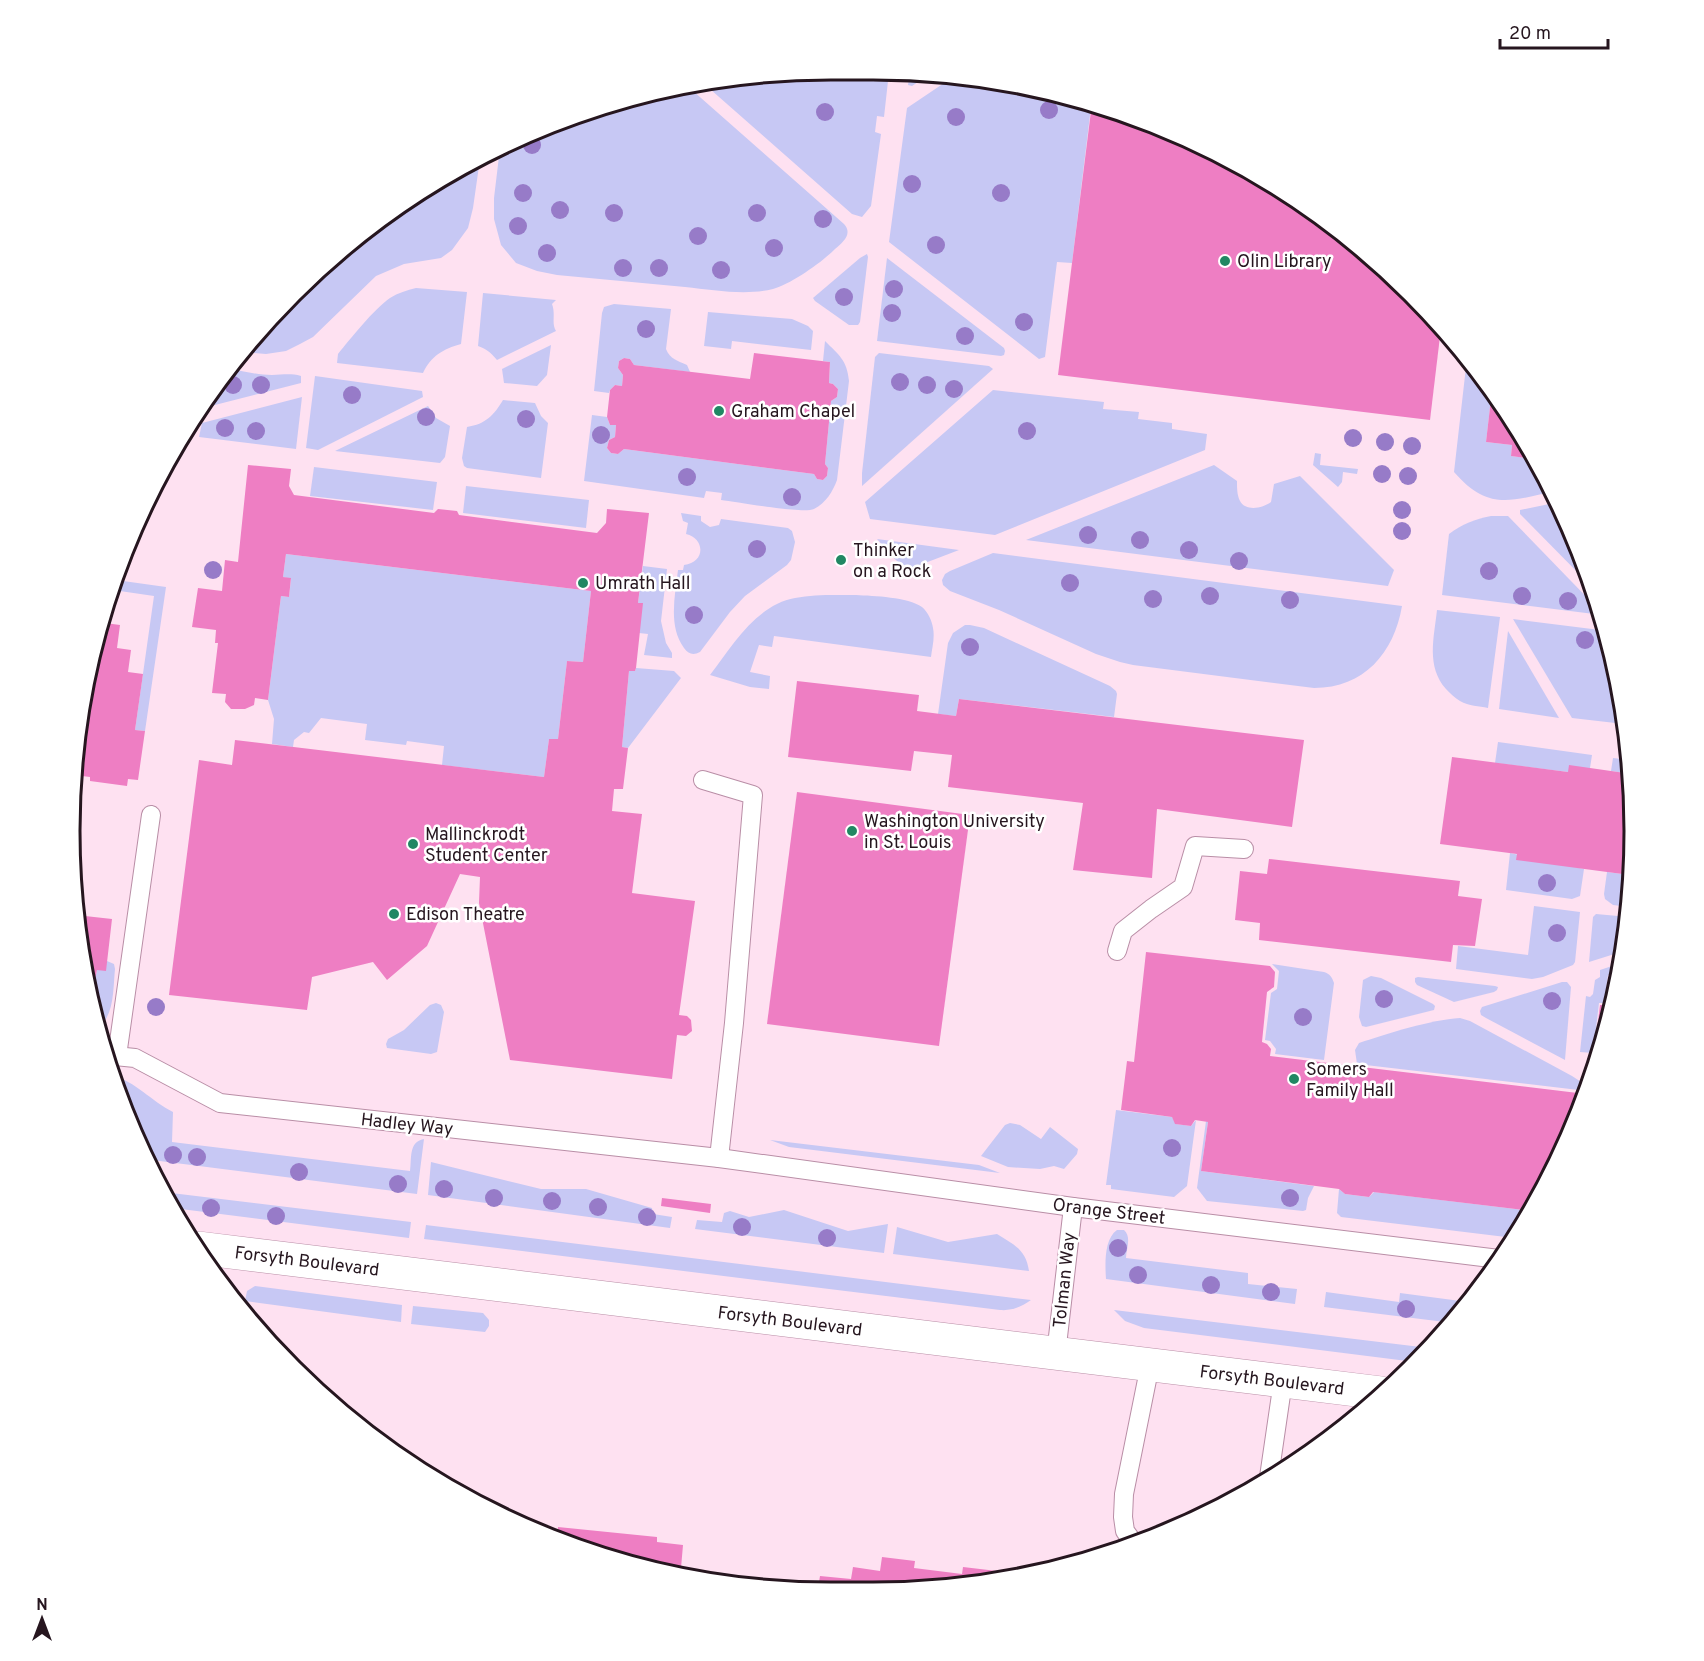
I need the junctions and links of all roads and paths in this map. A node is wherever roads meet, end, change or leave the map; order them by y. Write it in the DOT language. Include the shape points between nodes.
graph roads {
  1 [pos="703,780"];
  2 [pos="151,815"];
  3 [pos="1244,849"];
  4 [pos="1117,951"];
  5 [pos="112,1049"];
  6 [pos="114,1055"];
  7 [pos="719,1158"];
  8 [pos="1073,1207"];
  9 [pos="207,1249"];
  10 [pos="1491,1257"];
  11 [pos="1056,1354"];
  12 [pos="1150,1365"];
  13 [pos="1283,1381"];
  14 [pos="1372,1392"];
  15 [pos="1270,1468"];
  16 [pos="1129,1537"];
  1 -- 7 [label="lane" via="753,795"];
  2 -- 5 [label="lane"];
  3 -- 4 [label="lane" via="1195,846 1183,887 1123,931"];
  6 -- 7 [label="lane, Hadley Way" via="135,1058 220,1103"];
  7 -- 8 [label="lane, Orange Street"];
  8 -- 10 [label="lane, Orange Street"];
  8 -- 11 [label="lane, Tolman Way"];
  9 -- 11 [label="main road, Forsyth Boulevard"];
  11 -- 12 [label="main road, Forsyth Boulevard"];
  12 -- 13 [label="main road, Forsyth Boulevard"];
  12 -- 16 [label="lane" via="1124,1494 1123,1517"];
  13 -- 14 [label="main road, Forsyth Boulevard"];
  13 -- 15 [label="lane"];
}
